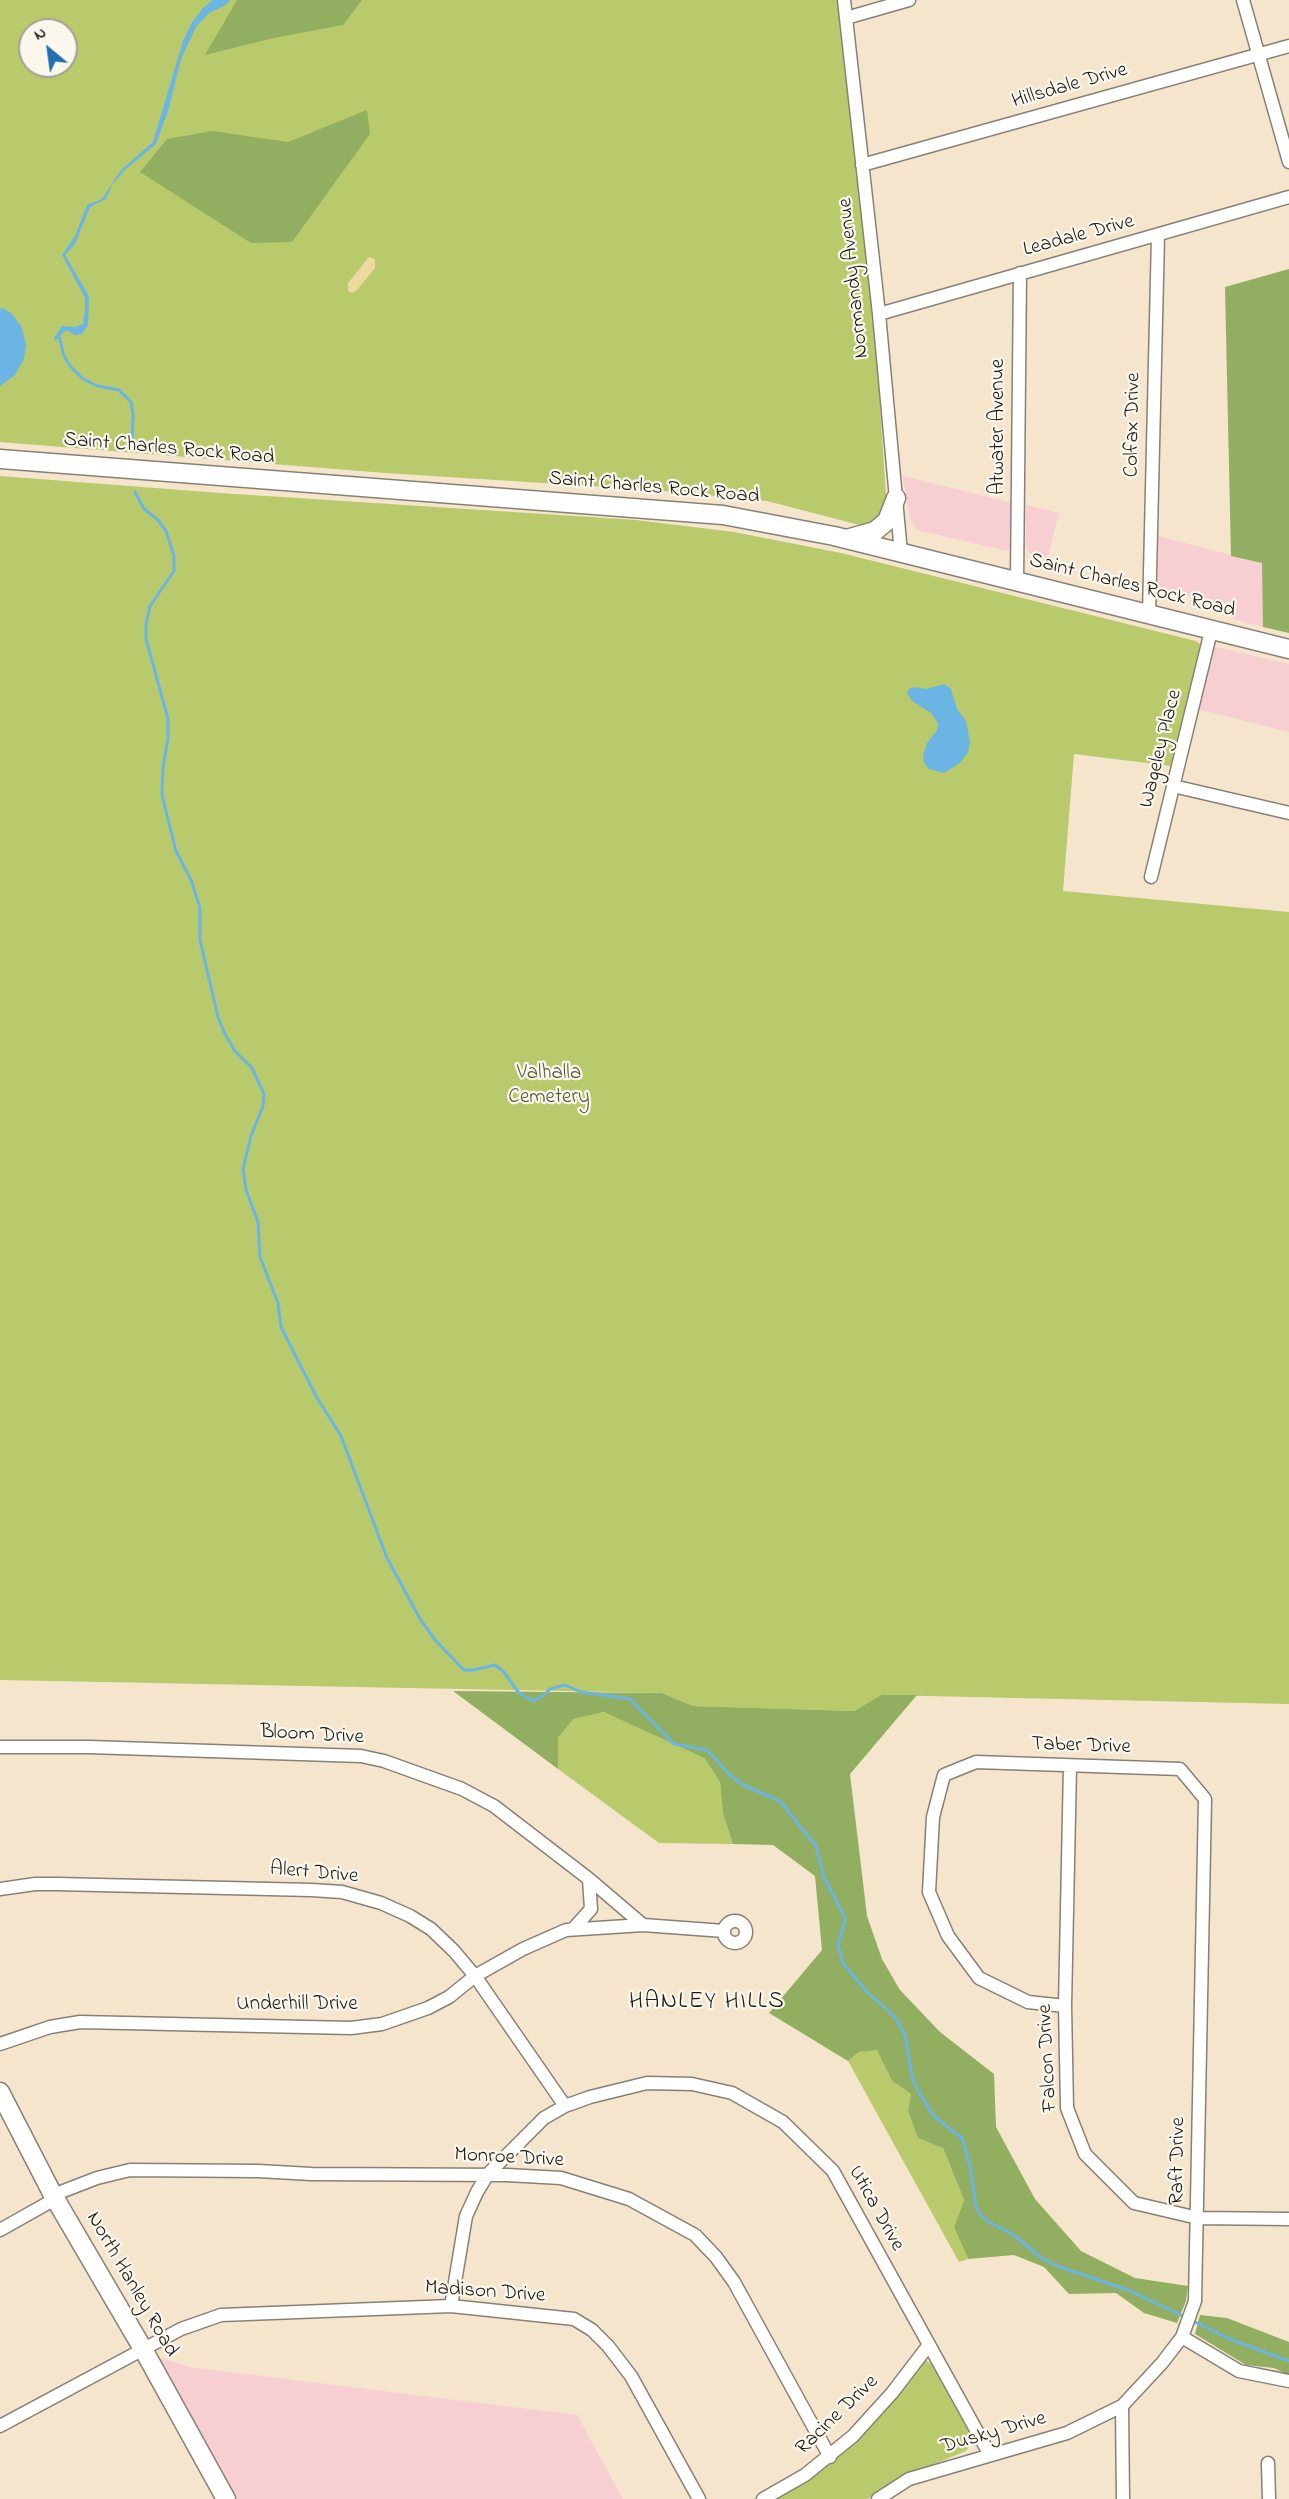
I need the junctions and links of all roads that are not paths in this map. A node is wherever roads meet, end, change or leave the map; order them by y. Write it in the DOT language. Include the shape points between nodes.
graph roads {
  1 [pos="844,0"];
  2 [pos="909,0"];
  3 [pos="1243,0"];
  4 [pos="846,18"];
  5 [pos="1289,46"];
  6 [pos="1259,54"];
  7 [pos="1289,162"];
  8 [pos="862,165"];
  9 [pos="1289,198"];
  10 [pos="1158,236"];
  11 [pos="1020,273"];
  12 [pos="879,314"];
  13 [pos="0,459"];
  14 [pos="896,498"];
  15 [pos="846,539"];
  16 [pos="901,553"];
  17 [pos="1017,581"];
  18 [pos="1149,615"];
  19 [pos="1211,631"];
  20 [pos="1289,649"];
  21 [pos="1173,786"];
  22 [pos="1289,813"];
  23 [pos="1151,877"];
  24 [pos="0,1747"];
  25 [pos="1070,1766"];
  26 [pos="1205,1799"];
  27 [pos="589,1879"];
  28 [pos="0,1889"];
  29 [pos="643,1925"];
  30 [pos="573,1929"];
  31 [pos="724,1931"];
  32 [pos="475,1976"];
  33 [pos="1065,2006"];
  34 [pos="0,2044"];
  35 [pos="0,2092"];
  36 [pos="565,2106"];
  37 [pos="488,2174"];
  38 [pos="54,2197"];
  39 [pos="1198,2218"];
  40 [pos="1289,2219"];
  41 [pos="0,2230"];
  42 [pos="451,2306"];
  43 [pos="1185,2332"];
  44 [pos="928,2346"];
  45 [pos="143,2349"];
  46 [pos="1289,2381"];
  47 [pos="1122,2406"];
  48 [pos="0,2426"];
  49 [pos="990,2455"];
  50 [pos="830,2457"];
  51 [pos="1268,2463"];
  52 [pos="226,2499"];
  53 [pos="699,2499"];
  54 [pos="763,2499"];
  55 [pos="878,2499"];
  56 [pos="1123,2499"];
  57 [pos="1269,2499"];
  1 -- 4 [label="street, Normandy Avenue"];
  2 -- 4 [label="street"];
  3 -- 6 [label="street"];
  4 -- 8 [label="street, Normandy Avenue"];
  5 -- 6 [label="street, Hillsdale Drive"];
  6 -- 7 [label="street"];
  6 -- 8 [label="street, Hillsdale Drive"];
  8 -- 12 [label="street, Normandy Avenue"];
  9 -- 10 [label="street, Leadale Drive"];
  10 -- 11 [label="street, Leadale Drive"];
  10 -- 18 [label="street, Colfax Drive"];
  11 -- 12 [label="street, Leadale Drive"];
  11 -- 17 [label="street, Atwater Avenue"];
  12 -- 14 [label="street, Normandy Avenue"];
  13 -- 15 [label="main road, Saint Charles Rock Road" via="671,509 771,523"];
  14 -- 15 [label="main road" via="888,521 875,531"];
  14 -- 16 [label="street, Normandy Avenue"];
  15 -- 16 [label="main road, Saint Charles Rock Road"];
  16 -- 17 [label="main road, Saint Charles Rock Road"];
  17 -- 18 [label="main road, Saint Charles Rock Road"];
  18 -- 19 [label="main road, Saint Charles Rock Road"];
  19 -- 20 [label="main road, Saint Charles Rock Road"];
  19 -- 21 [label="street, Wageley Place"];
  21 -- 22 [label="street"];
  21 -- 23 [label="street, Wageley Place"];
  24 -- 27 [label="street, Bloom Drive" via="361,1756 462,1789"];
  25 -- 26 [label="street, Taber Drive" via="1180,1769"];
  25 -- 33 [label="street, Falcon Drive"];
  25 -- 33 [label="street, Taber Drive" via="976,1762 944,1775 933,1817 929,1892 948,1936 979,1978 1028,2002"];
  26 -- 39 [label="street, Raft Drive"];
  27 -- 29 [label="street, Bloom Drive"];
  27 -- 30 [label="street" via="591,1909"];
  28 -- 32 [label="street, Alert Drive" via="57,1884 342,1892 381,1903 431,1929"];
  29 -- 30 [label="street, Underhill Drive"];
  29 -- 31 [label="street, Underhill Drive"];
  30 -- 32 [label="street, Underhill Drive" via="523,1949"];
  32 -- 34 [label="street, Underhill Drive" via="428,2008 382,2024 80,2022 50,2027"];
  32 -- 36 [label="street, Alert Drive"];
  33 -- 39 [label="street, Falcon Drive" via="1067,2108 1085,2154 1134,2203"];
  35 -- 38 [label="main road, North Hanley Road"];
  36 -- 37 [label="street, Utica Drive" via="544,2118"];
  36 -- 44 [label="street, Utica Drive" via="610,2090 647,2083 692,2084 732,2093 783,2122 833,2171"];
  37 -- 38 [label="street, Monroe Drive" via="130,2170 97,2178"];
  37 -- 42 [label="street, Utica Drive" via="466,2216"];
  37 -- 50 [label="street, Monroe Drive" via="561,2178 629,2199 695,2235 734,2282"];
  38 -- 41 [label="street, Monroe Drive"];
  38 -- 45 [label="main road, North Hanley Road"];
  39 -- 40 [label="street, Falcon Drive"];
  39 -- 43 [label="street, Raft Drive" via="1194,2310"];
  42 -- 45 [label="street, Madison Drive" via="221,2315 181,2329"];
  42 -- 53 [label="street, Madison Drive" via="574,2319 592,2330 631,2376"];
  43 -- 46 [label="street" via="1239,2371"];
  43 -- 47 [label="street, Raft Drive"];
  44 -- 49 [label="street, Utica Drive"];
  44 -- 50 [label="street, Racine Drive" via="892,2393"];
  45 -- 48 [label="street, Madison Drive"];
  45 -- 52 [label="main road, North Hanley Road"];
  47 -- 49 [label="street, Dusky Drive" via="1067,2433"];
  47 -- 56 [label="street"];
  49 -- 55 [label="street, Dusky Drive" via="909,2479"];
  50 -- 54 [label="street, Racine Drive"];
  51 -- 57 [label="street"];
}
